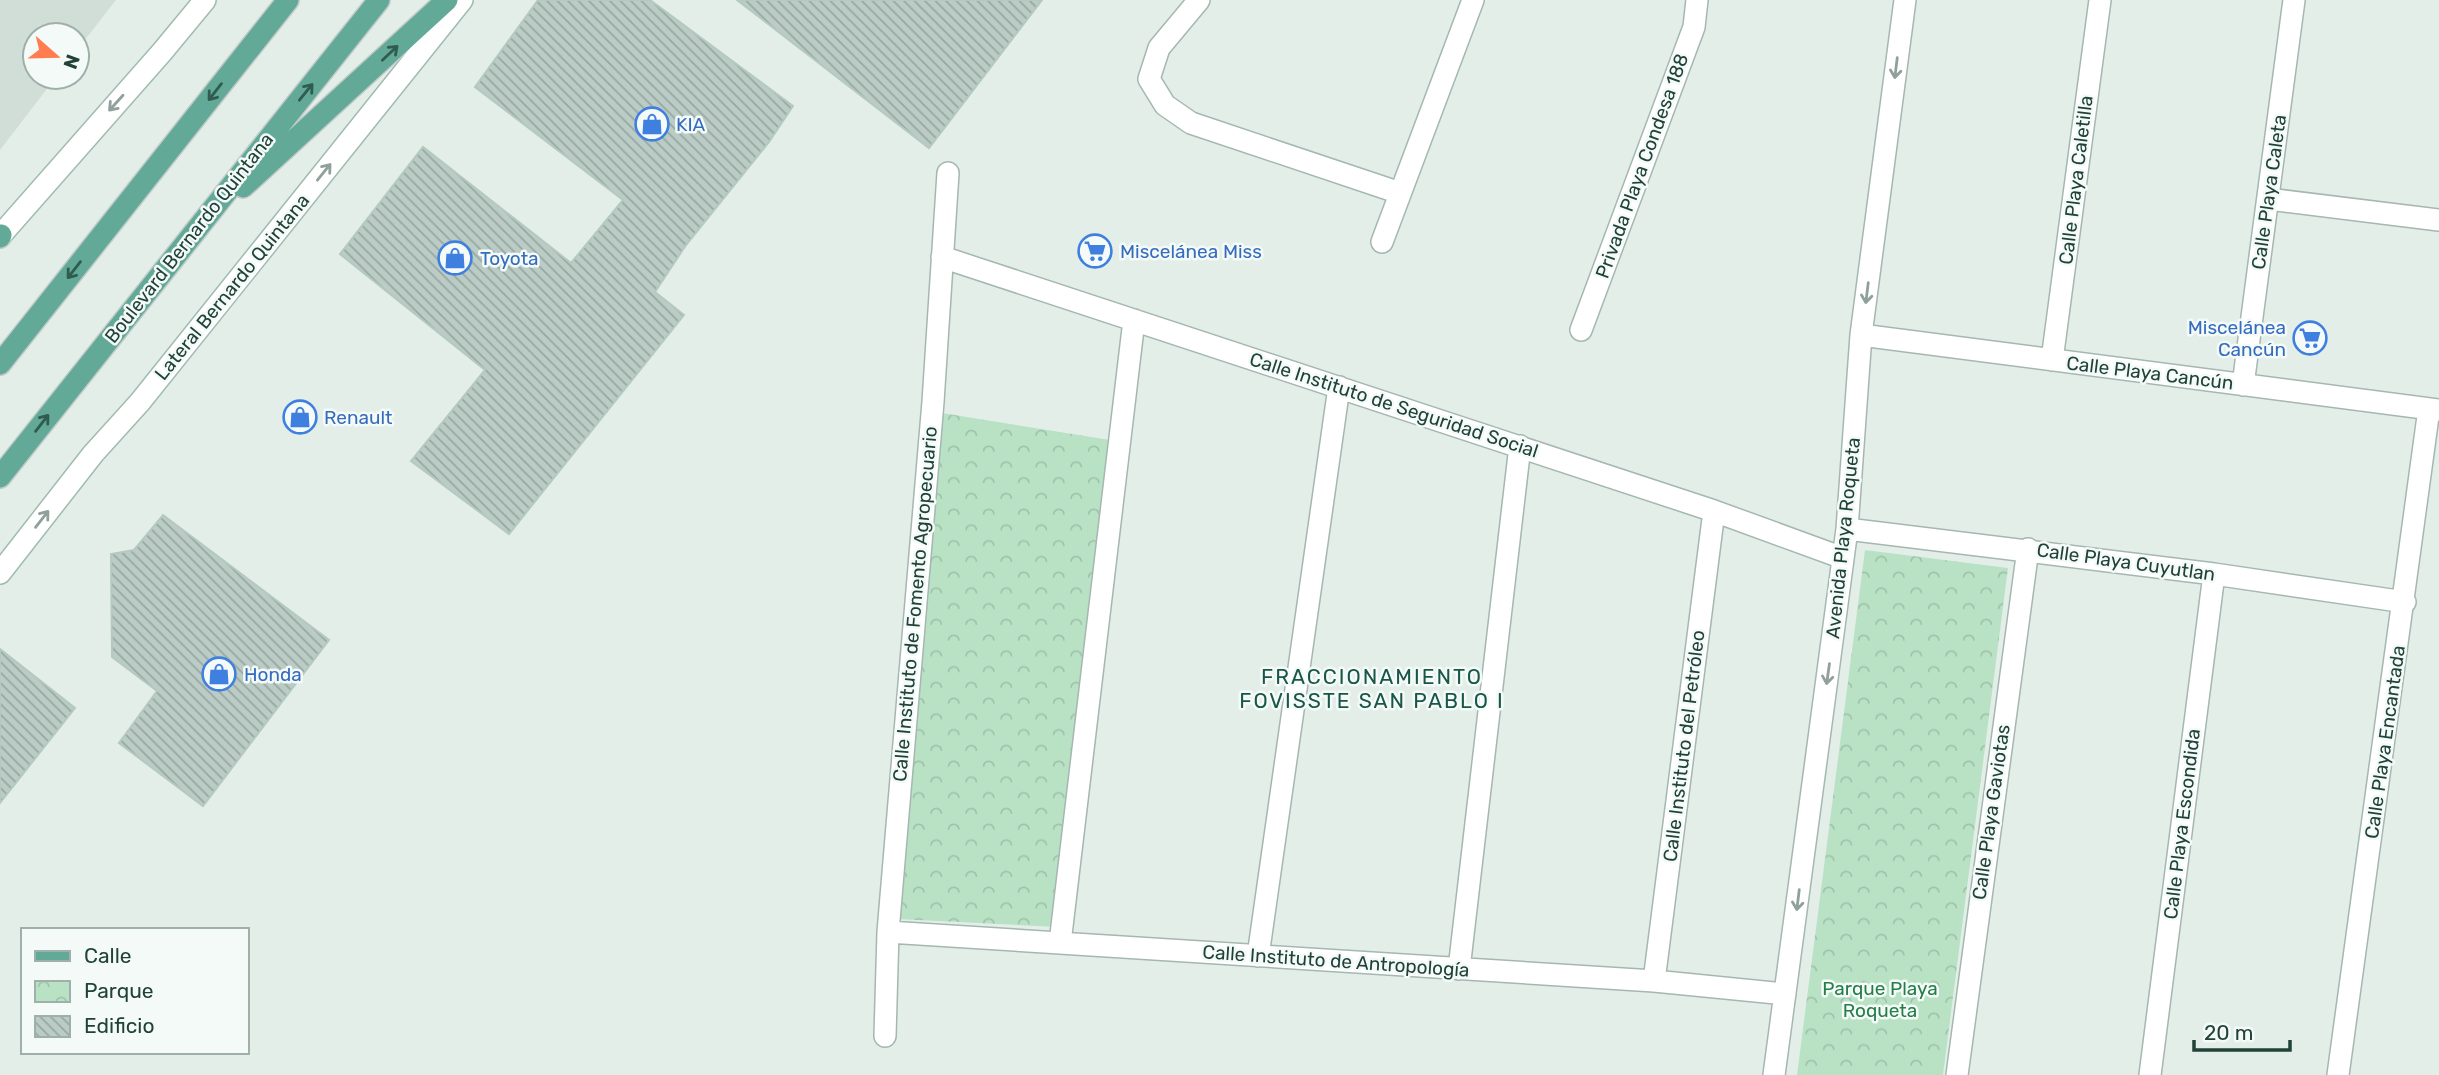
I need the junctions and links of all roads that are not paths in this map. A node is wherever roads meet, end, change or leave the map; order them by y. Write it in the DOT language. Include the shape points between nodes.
graph roads {
  1 [pos="205,0"];
  2 [pos="288,0"];
  3 [pos="379,0"];
  4 [pos="447,0"];
  5 [pos="462,0"];
  6 [pos="1199,0"];
  7 [pos="1473,0"];
  8 [pos="1697,0"];
  9 [pos="1905,0"];
  10 [pos="2099,0"];
  11 [pos="2294,0"];
  12 [pos="948,173"];
  13 [pos="1400,193"];
  14 [pos="2268,199"];
  15 [pos="2439,220"];
  16 [pos="195,231"];
  17 [pos="0,236"];
  18 [pos="1382,242"];
  19 [pos="942,257"];
  20 [pos="1135,320"];
  21 [pos="1581,330"];
  22 [pos="1861,335"];
  23 [pos="2052,360"];
  24 [pos="0,363"];
  25 [pos="2243,385"];
  26 [pos="1339,387"];
  27 [pos="2434,410"];
  28 [pos="1520,446"];
  29 [pos="0,477"];
  30 [pos="1714,511"];
  31 [pos="1847,529"];
  32 [pos="2028,550"];
  33 [pos="1843,558"];
  34 [pos="0,573"];
  35 [pos="2214,574"];
  36 [pos="2405,602"];
  37 [pos="888,932"];
  38 [pos="1060,943"];
  39 [pos="1258,956"];
  40 [pos="1459,969"];
  41 [pos="1654,981"];
  42 [pos="1785,994"];
  43 [pos="885,1036"];
  44 [pos="1774,1075"];
  45 [pos="1957,1075"];
  46 [pos="2150,1075"];
  47 [pos="2339,1075"];
  1 -- 17 [label="street, one-way"];
  2 -- 24 [label="main road, one-way"];
  16 -- 3 [label="main road, Boulevard Bernardo Quintana, one-way"];
  16 -- 4 [label="main road, one-way"];
  34 -- 5 [label="street, Lateral Bernardo Quintana, one-way"];
  6 -- 13 [label="street" via="1159,48 1149,79 1165,105 1191,123"];
  7 -- 13 [label="street"];
  8 -- 21 [label="street, Privada Playa Condesa 188" via="1694,27"];
  9 -- 22 [label="street, Avenida Playa Roqueta, one-way"];
  10 -- 23 [label="street, Calle Playa Caletilla"];
  11 -- 14 [label="street, Calle Playa Caleta"];
  12 -- 19 [label="street, Calle Instituto de Fomento Agropecuario"];
  13 -- 18 [label="street"];
  14 -- 15 [label="street"];
  14 -- 25 [label="street, Calle Playa Caleta"];
  29 -- 16 [label="main road, Boulevard Bernardo Quintana, one-way"];
  19 -- 20 [label="street, Calle Instituto de Seguridad Social"];
  19 -- 37 [label="street, Calle Instituto de Fomento Agropecuario"];
  20 -- 26 [label="street, Calle Instituto de Seguridad Social"];
  20 -- 38 [label="street"];
  22 -- 23 [label="street, Calle Playa Cancún"];
  22 -- 31 [label="street, Avenida Playa Roqueta"];
  23 -- 25 [label="street, Calle Playa Cancún"];
  25 -- 27 [label="street, Calle Playa Cancún"];
  26 -- 28 [label="street, Calle Instituto de Seguridad Social"];
  26 -- 39 [label="street"];
  27 -- 36 [label="street, Calle Playa Encantada"];
  28 -- 30 [label="street, Calle Instituto de Seguridad Social"];
  28 -- 40 [label="street"];
  30 -- 33 [label="street, Calle Instituto de Seguridad Social"];
  30 -- 41 [label="street, Calle Instituto del Petróleo"];
  31 -- 32 [label="street, Calle Playa Cuyutlan"];
  31 -- 33 [label="street, Avenida Playa Roqueta"];
  32 -- 35 [label="street, Calle Playa Cuyutlan"];
  32 -- 45 [label="street, Calle Playa Gaviotas"];
  33 -- 42 [label="street, Avenida Playa Roqueta, one-way"];
  35 -- 36 [label="street, Calle Playa Cuyutlan"];
  35 -- 46 [label="street, Calle Playa Escondida"];
  36 -- 47 [label="street, Calle Playa Encantada"];
  37 -- 38 [label="street, Calle Instituto de Antropología"];
  37 -- 43 [label="street, Calle Instituto de Fomento Agropecuario"];
  38 -- 39 [label="street, Calle Instituto de Antropología"];
  39 -- 40 [label="street, Calle Instituto de Antropología"];
  40 -- 41 [label="street, Calle Instituto de Antropología"];
  41 -- 42 [label="street, Calle Instituto de Antropología"];
  42 -- 44 [label="street, Avenida Playa Roqueta"];
}
